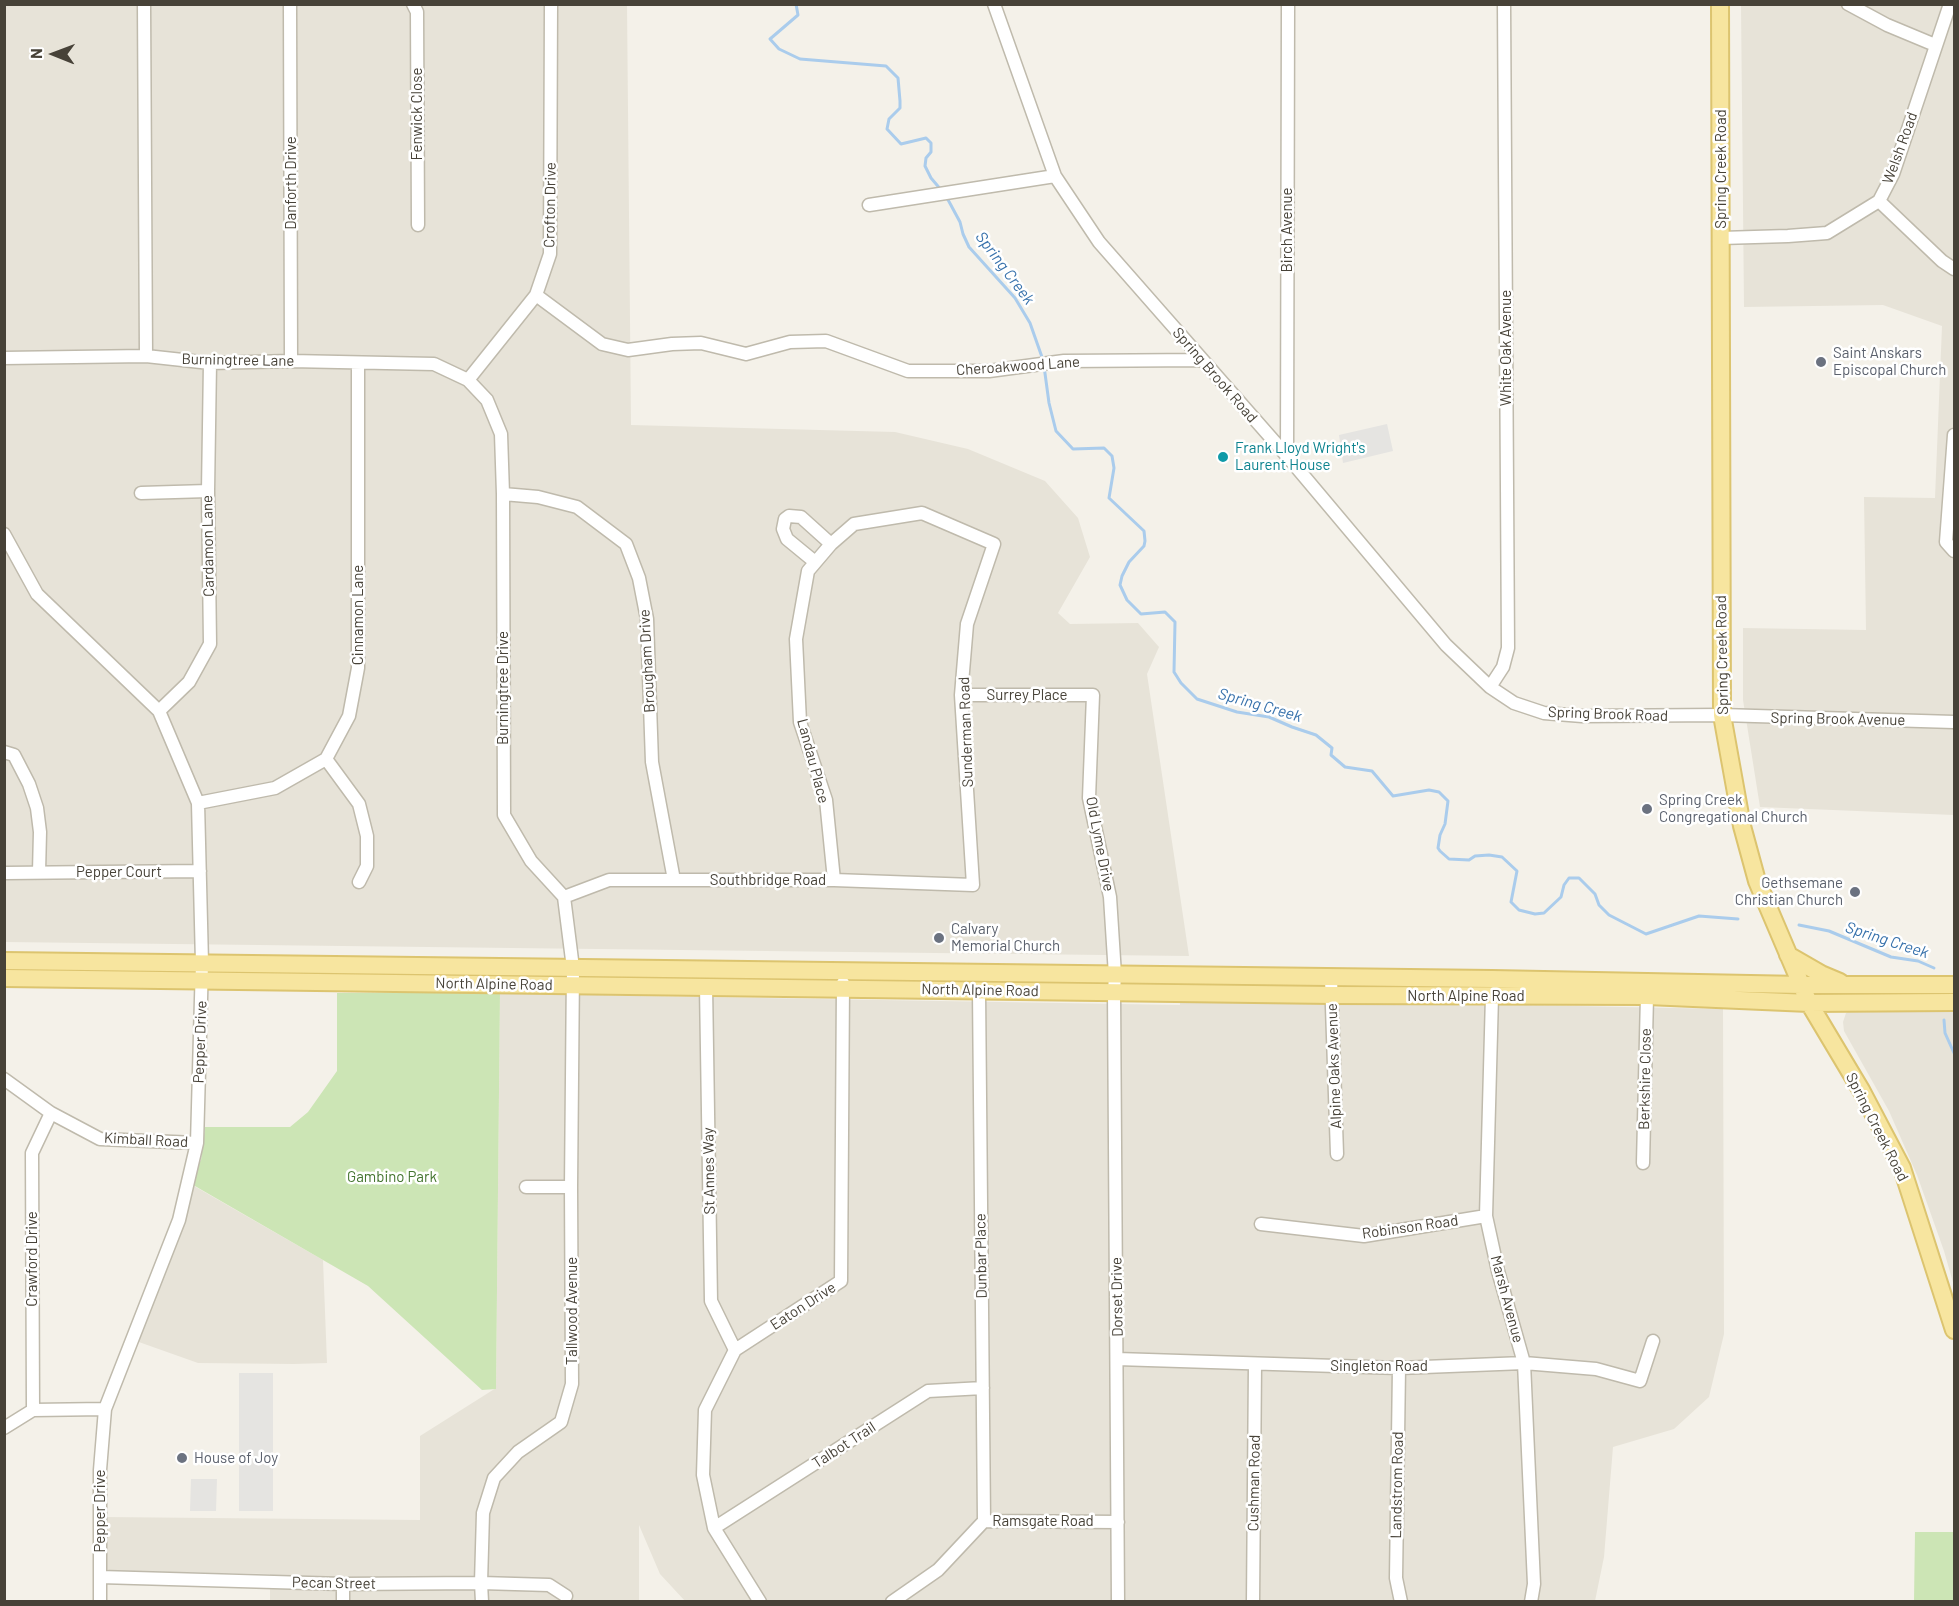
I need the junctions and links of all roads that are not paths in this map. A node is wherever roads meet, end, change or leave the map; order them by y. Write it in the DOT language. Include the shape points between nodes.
graph roads {
  1 [pos="144,4"];
  2 [pos="290,4"];
  3 [pos="413,4"];
  4 [pos="551,4"];
  5 [pos="994,4"];
  6 [pos="1288,4"];
  7 [pos="1504,4"];
  8 [pos="1720,4"];
  9 [pos="1848,4"];
  10 [pos="1950,4"];
  11 [pos="1935,45"];
  12 [pos="1055,176"];
  13 [pos="1879,201"];
  14 [pos="869,206"];
  15 [pos="418,225"];
  16 [pos="1721,238"];
  17 [pos="1954,269"];
  18 [pos="536,295"];
  19 [pos="146,356"];
  20 [pos="4,358"];
  21 [pos="1202,360"];
  22 [pos="291,361"];
  23 [pos="210,363"];
  24 [pos="358,363"];
  25 [pos="468,380"];
  26 [pos="1954,435"];
  27 [pos="1287,456"];
  28 [pos="208,491"];
  29 [pos="141,493"];
  30 [pos="503,494"];
  31 [pos="4,534"];
  32 [pos="831,544"];
  33 [pos="1954,551"];
  34 [pos="811,566"];
  35 [pos="1490,687"];
  36 [pos="961,695"];
  37 [pos="1093,695"];
  38 [pos="159,711"];
  39 [pos="1722,715"];
  40 [pos="1954,722"];
  41 [pos="4,752"];
  42 [pos="326,759"];
  43 [pos="198,803"];
  44 [pos="200,871"];
  45 [pos="39,872"];
  46 [pos="6,873"];
  47 [pos="674,880"];
  48 [pos="834,880"];
  49 [pos="359,882"];
  50 [pos="974,885"];
  51 [pos="564,897"];
  52 [pos="1788,955"];
  53 [pos="4,961"];
  54 [pos="202,963"];
  55 [pos="573,968"];
  56 [pos="844,972"];
  57 [pos="1115,975"];
  58 [pos="4,978"];
  59 [pos="1331,978"];
  60 [pos="202,981"];
  61 [pos="572,985"];
  62 [pos="1802,985"];
  63 [pos="1846,985"];
  64 [pos="1954,985"];
  65 [pos="706,987"];
  66 [pos="843,989"];
  67 [pos="978,991"];
  68 [pos="1114,992"];
  69 [pos="1332,995"];
  70 [pos="1492,996"];
  71 [pos="1647,996"];
  72 [pos="1809,1002"];
  73 [pos="1954,1002"];
  74 [pos="4,1079"];
  75 [pos="51,1113"];
  76 [pos="197,1143"];
  77 [pos="1336,1154"];
  78 [pos="1643,1162"];
  79 [pos="526,1187"];
  80 [pos="571,1187"];
  81 [pos="1486,1216"];
  82 [pos="1261,1224"];
  83 [pos="1954,1330"];
  84 [pos="1653,1341"];
  85 [pos="735,1350"];
  86 [pos="1117,1359"];
  87 [pos="1524,1363"];
  88 [pos="1255,1364"];
  89 [pos="1399,1368"];
  90 [pos="983,1388"];
  91 [pos="105,1409"];
  92 [pos="33,1410"];
  93 [pos="4,1428"];
  94 [pos="984,1521"];
  95 [pos="1118,1522"];
  96 [pos="714,1528"];
  97 [pos="100,1577"];
  98 [pos="481,1583"];
  99 [pos="343,1584"];
  100 [pos="566,1596"];
  101 [pos="100,1602"];
  102 [pos="343,1602"];
  103 [pos="482,1602"];
  104 [pos="760,1602"];
  105 [pos="892,1602"];
  106 [pos="1118,1602"];
  107 [pos="1253,1602"];
  108 [pos="1401,1602"];
  109 [pos="1531,1602"];
  1 -- 19 [label="street"];
  2 -- 22 [label="street, Danforth Drive"];
  3 -- 15 [label="street, Fenwick Close" via="417,12"];
  4 -- 18 [label="street, Crofton Drive" via="550,254"];
  5 -- 12 [label="street, Spring Brook Road"];
  6 -- 27 [label="street, Birch Avenue"];
  7 -- 35 [label="street, White Oak Avenue" via="1508,648 1503,667"];
  8 -- 16 [label="main road, Spring Creek Road"];
  9 -- 11 [label="street"];
  10 -- 11 [label="street, Welsh Road"];
  11 -- 13 [label="street, Welsh Road" via="1893,174"];
  12 -- 14 [label="street"];
  12 -- 21 [label="street, Spring Brook Road" via="1099,242"];
  13 -- 16 [label="street, Welsh Road" via="1827,232"];
  13 -- 17 [label="street"];
  16 -- 39 [label="main road, Spring Creek Road"];
  18 -- 21 [label="street, Cheroakwood Lane" via="602,344 628,350 701,344 746,354 790,342 826,341 908,371 989,371 1064,362"];
  18 -- 25 [label="street, Crofton Drive"];
  19 -- 20 [label="street, Burningtree Lane"];
  19 -- 23 [label="street, Burningtree Lane"];
  21 -- 27 [label="street, Spring Brook Road"];
  22 -- 23 [label="street, Burningtree Lane"];
  22 -- 24 [label="street, Burningtree Lane"];
  23 -- 28 [label="street, Cardamon Lane"];
  24 -- 25 [label="street, Burningtree Lane" via="434,364"];
  24 -- 42 [label="street, Cinnamon Lane" via="358,668 349,716"];
  25 -- 30 [label="street, Burningtree Drive" via="487,400 501,434"];
  26 -- 33 [label="street" via="1946,542"];
  27 -- 35 [label="street, Spring Brook Road" via="1448,647"];
  28 -- 29 [label="street"];
  28 -- 38 [label="street, Cardamon Lane" via="210,644 189,682"];
  30 -- 47 [label="street, Brougham Drive" via="538,497 577,507 626,544 639,578 647,619 652,762"];
  30 -- 51 [label="street, Burningtree Drive" via="504,814 531,861"];
  31 -- 38 [label="street, Pepper Drive" via="37,594"];
  32 -- 34 [label="street, Sunderman Road"];
  32 -- 34 [label="street" via="801,517 785,519 787,539"];
  32 -- 36 [label="street, Sunderman Road" via="854,524 922,513 994,544 967,624"];
  34 -- 48 [label="street, Landau Place" via="796,639 800,722 826,800"];
  35 -- 39 [label="street, Spring Brook Road" via="1514,703 1544,712 1582,716"];
  36 -- 37 [label="street, Surrey Place"];
  36 -- 50 [label="street, Sunderman Road"];
  37 -- 57 [label="street, Old Lyme Drive" via="1089,798 1110,897"];
  38 -- 43 [label="street, Pepper Drive"];
  39 -- 40 [label="street, Spring Brook Avenue"];
  39 -- 52 [label="main road, Spring Creek Road" via="1742,826 1757,881"];
  41 -- 45 [label="street" via="14,755 37,808"];
  42 -- 43 [label="street" via="275,788"];
  42 -- 49 [label="street" via="359,804 367,836 367,867"];
  43 -- 44 [label="street, Pepper Drive"];
  44 -- 45 [label="street, Pepper Court"];
  44 -- 54 [label="street, Pepper Drive"];
  45 -- 46 [label="street, Pepper Court"];
  47 -- 48 [label="street, Southbridge Road"];
  47 -- 51 [label="street, Southbridge Road" via="609,880"];
  48 -- 50 [label="street, Southbridge Road"];
  51 -- 55 [label="street"];
  52 -- 62 [label="main road, Spring Creek Road"];
  52 -- 63 [label="main road"];
  53 -- 54 [label="main road, North Alpine Road"];
  54 -- 55 [label="main road, North Alpine Road"];
  54 -- 60 [label="street, Pepper Drive"];
  55 -- 56 [label="main road, North Alpine Road"];
  55 -- 61 [label="street"];
  56 -- 57 [label="main road, North Alpine Road"];
  56 -- 66 [label="street, Eaton Drive"];
  57 -- 59 [label="main road, North Alpine Road"];
  57 -- 68 [label="street, Old Lyme Drive"];
  58 -- 60 [label="main road, North Alpine Road"];
  59 -- 62 [label="main road, North Alpine Road"];
  59 -- 69 [label="street, Alpine Oaks Avenue"];
  60 -- 61 [label="main road, North Alpine Road"];
  60 -- 76 [label="street, Pepper Drive"];
  61 -- 65 [label="main road, North Alpine Road"];
  61 -- 80 [label="street, Tallwood Avenue"];
  62 -- 63 [label="main road, North Alpine Road"];
  62 -- 72 [label="main road, Spring Creek Road"];
  63 -- 64 [label="main road, North Alpine Road"];
  65 -- 66 [label="main road, North Alpine Road"];
  65 -- 85 [label="street, St Annes Way" via="711,1301"];
  66 -- 67 [label="main road, North Alpine Road"];
  66 -- 85 [label="street, Eaton Drive" via="841,1281"];
  67 -- 68 [label="main road, North Alpine Road"];
  67 -- 90 [label="street, Dunbar Place"];
  68 -- 69 [label="main road, North Alpine Road"];
  68 -- 86 [label="street, Dorset Drive"];
  69 -- 70 [label="main road, North Alpine Road"];
  69 -- 77 [label="street, Alpine Oaks Avenue"];
  70 -- 71 [label="main road, North Alpine Road"];
  70 -- 81 [label="street, Marsh Avenue"];
  71 -- 72 [label="main road, North Alpine Road"];
  71 -- 78 [label="street, Berkshire Close"];
  72 -- 73 [label="main road, North Alpine Road"];
  72 -- 83 [label="main road, Spring Creek Road" via="1902,1168"];
  74 -- 75 [label="street, Kimball Road"];
  75 -- 76 [label="street, Kimball Road" via="100,1139"];
  75 -- 92 [label="street, Crawford Drive" via="32,1153"];
  76 -- 91 [label="street, Pepper Drive" via="179,1220"];
  79 -- 80 [label="street"];
  80 -- 98 [label="street, Tallwood Avenue" via="572,1384 561,1422 518,1452 494,1478 483,1513"];
  81 -- 82 [label="street, Robinson Road" via="1364,1236"];
  81 -- 87 [label="street, Marsh Avenue"];
  84 -- 87 [label="street, Singleton Road" via="1640,1381 1596,1369"];
  85 -- 96 [label="street" via="705,1410 703,1475"];
  86 -- 88 [label="street, Singleton Road"];
  86 -- 95 [label="street, Dorset Drive"];
  87 -- 89 [label="street, Singleton Road"];
  87 -- 109 [label="street, Marsh Avenue" via="1534,1584"];
  88 -- 89 [label="street, Singleton Road"];
  88 -- 107 [label="street, Cushman Road"];
  89 -- 108 [label="street, Landstrom Road" via="1396,1578"];
  90 -- 94 [label="street, Dunbar Place"];
  90 -- 96 [label="street, Talbot Trail" via="928,1391"];
  91 -- 92 [label="street"];
  91 -- 97 [label="street, Pepper Drive" via="100,1470"];
  92 -- 93 [label="street"];
  94 -- 95 [label="street, Ramsgate Road"];
  94 -- 105 [label="street, Ramsgate Road" via="938,1570"];
  95 -- 106 [label="street, Dorset Drive"];
  96 -- 104 [label="street"];
  97 -- 99 [label="street, Pecan Street"];
  97 -- 101 [label="street, Pepper Drive"];
  98 -- 99 [label="street, Pecan Street"];
  98 -- 100 [label="street, Pecan Street" via="549,1586"];
  98 -- 103 [label="street, Tallwood Avenue"];
  99 -- 102 [label="street"];
}
